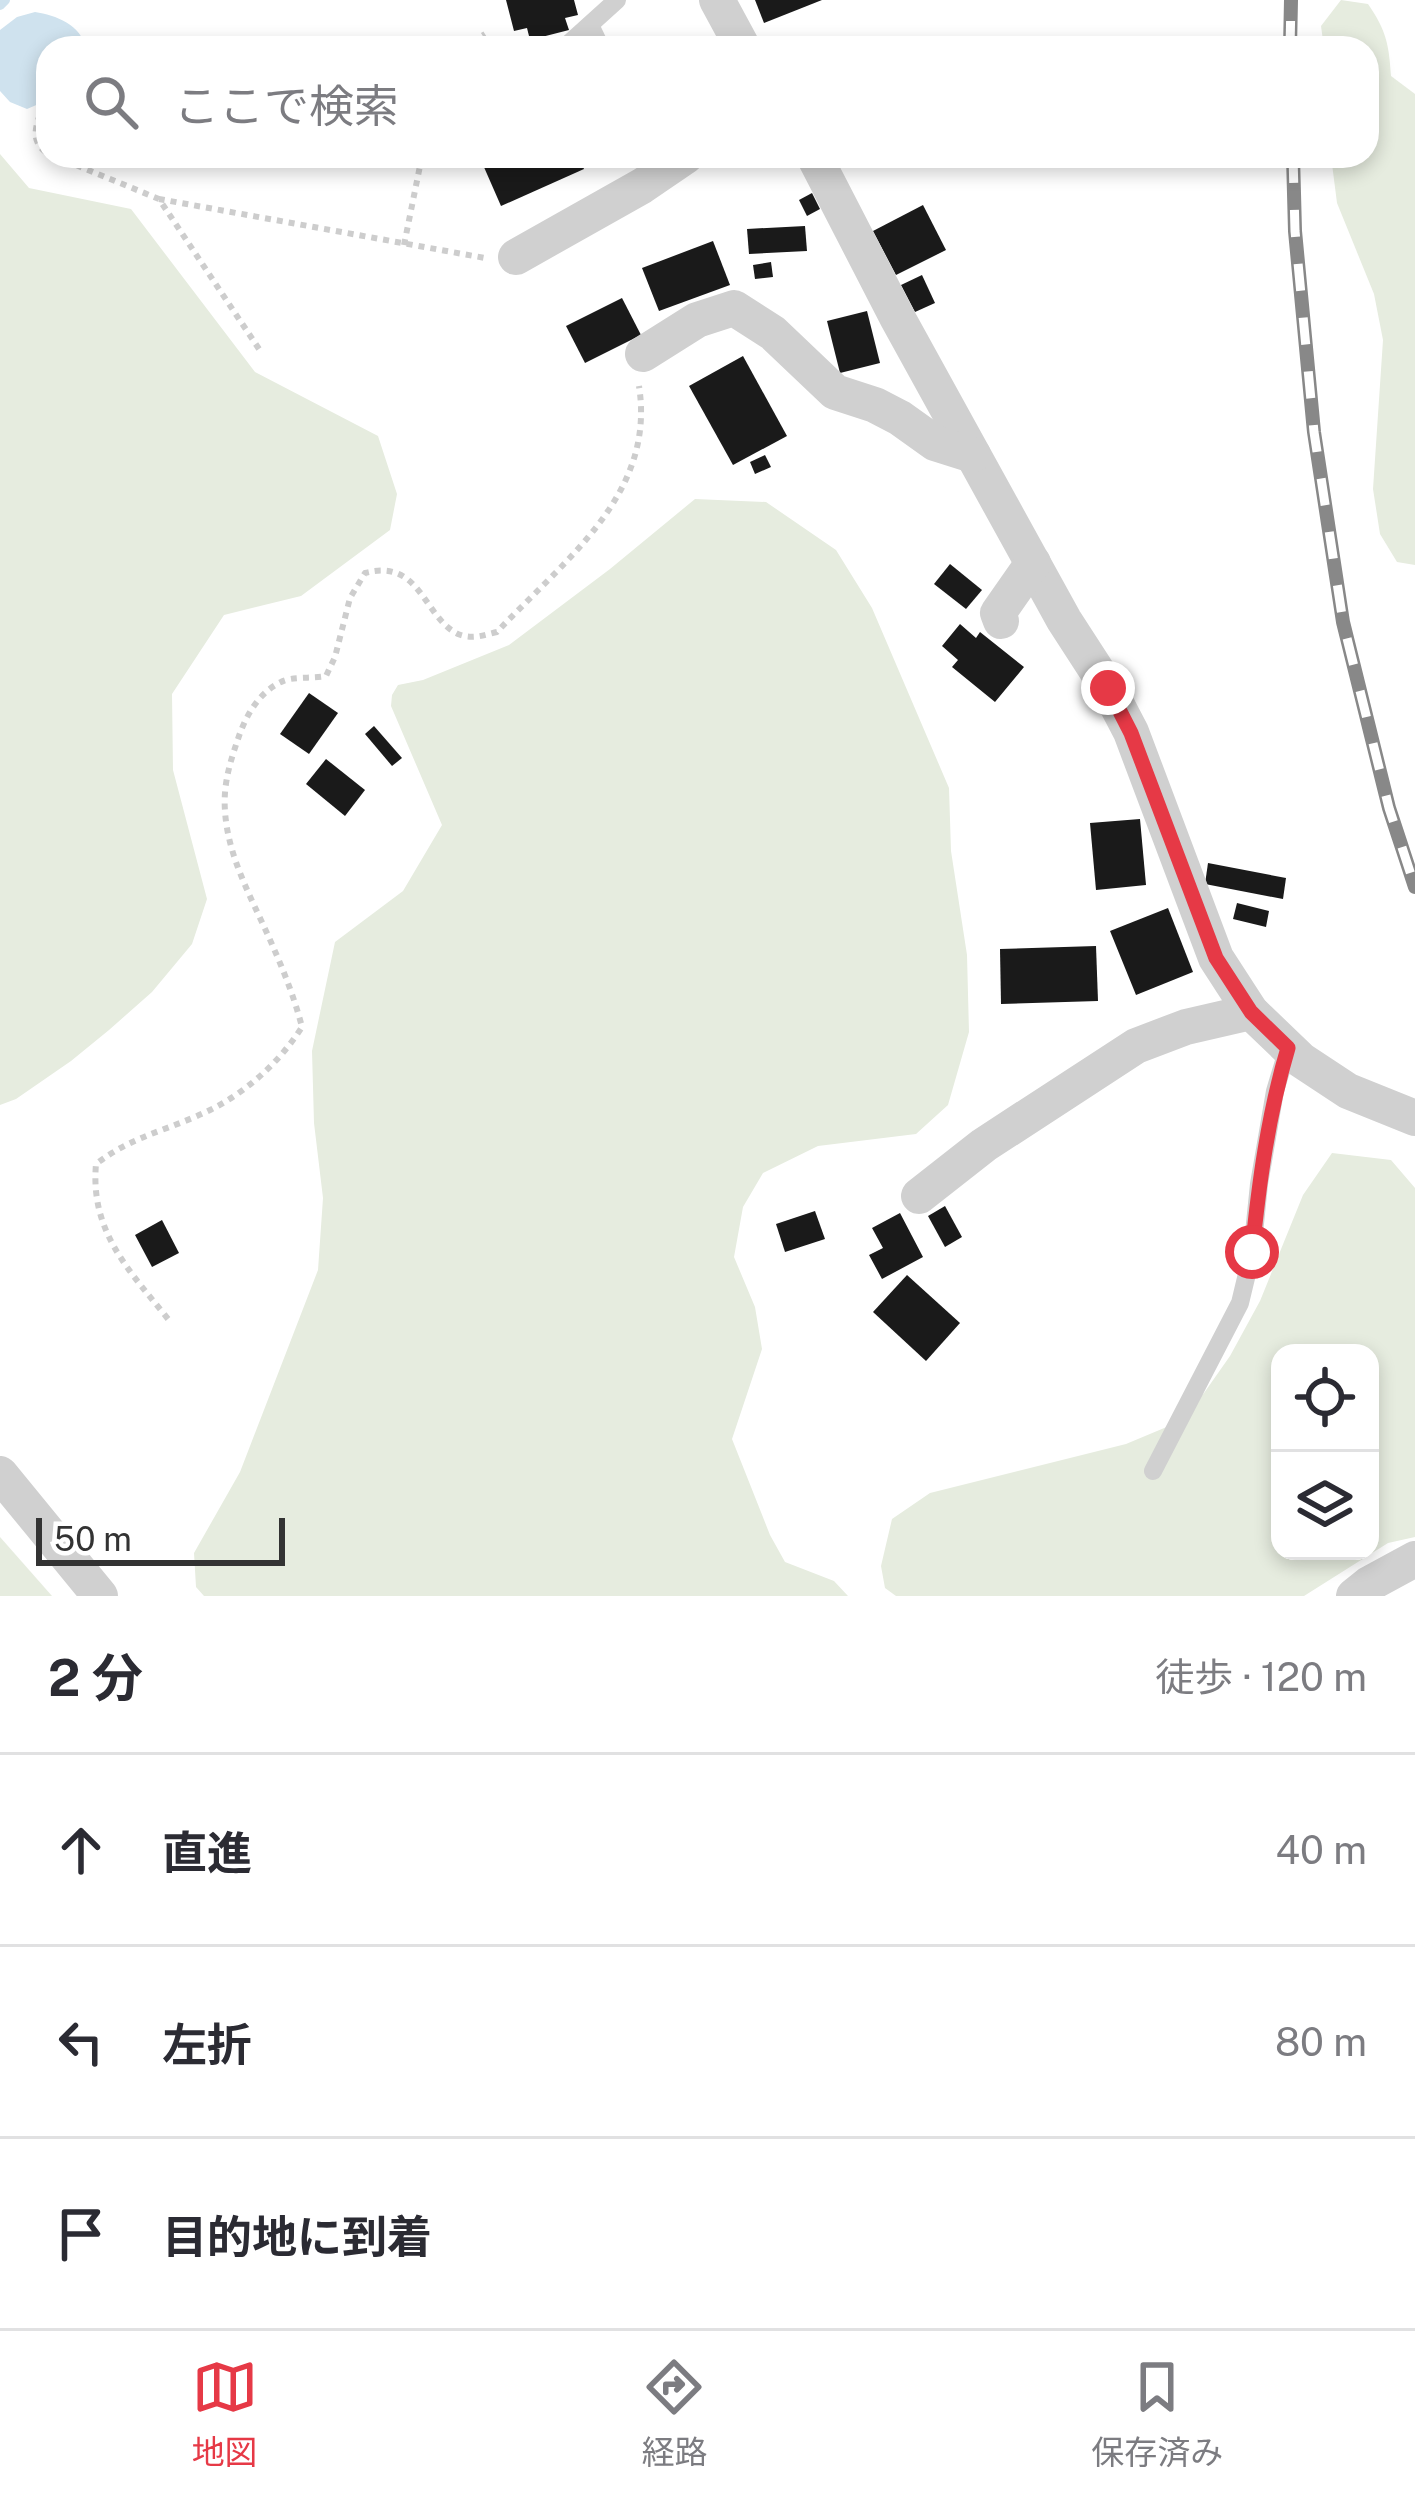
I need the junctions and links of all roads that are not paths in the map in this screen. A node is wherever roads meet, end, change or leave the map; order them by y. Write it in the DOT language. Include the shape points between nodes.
graph roads {
  1 [pos="616,0"];
  2 [pos="717,0"];
  3 [pos="590,26"];
  4 [pos="578,36"];
  5 [pos="595,36"];
  6 [pos="736,36"];
  7 [pos="668,168"];
  8 [pos="820,168"];
  9 [pos="516,257"];
  10 [pos="643,354"];
  11 [pos="973,455"];
  12 [pos="1033,563"];
  13 [pos="1001,621"];
  14 [pos="1251,1012"];
  15 [pos="1288,1048"];
  16 [pos="1415,1118"];
  17 [pos="919,1196"];
  18 [pos="1153,1471"];
  19 [pos="0,1474"];
  20 [pos="1415,1559"];
  21 [pos="100,1596"];
  22 [pos="1354,1596"];
  1 -- 3 [label="lane"];
  2 -- 6 [label="street"];
  3 -- 4 [label="lane"];
  3 -- 5 [label="lane"];
  7 -- 9 [label="street"];
  8 -- 11 [label="street"];
  10 -- 11 [label="street" via="734,308 835,392"];
  11 -- 12 [label="street"];
  12 -- 13 [label="street" via="998,614"];
  12 -- 14 [label="street" via="1131,733 1216,958"];
  14 -- 15 [label="street"];
  14 -- 17 [label="street" via="1136,1046"];
  15 -- 16 [label="street" via="1348,1091"];
  15 -- 18 [label="lane" via="1240,1303"];
  19 -- 21 [label="street"];
  20 -- 22 [label="street"];
}
